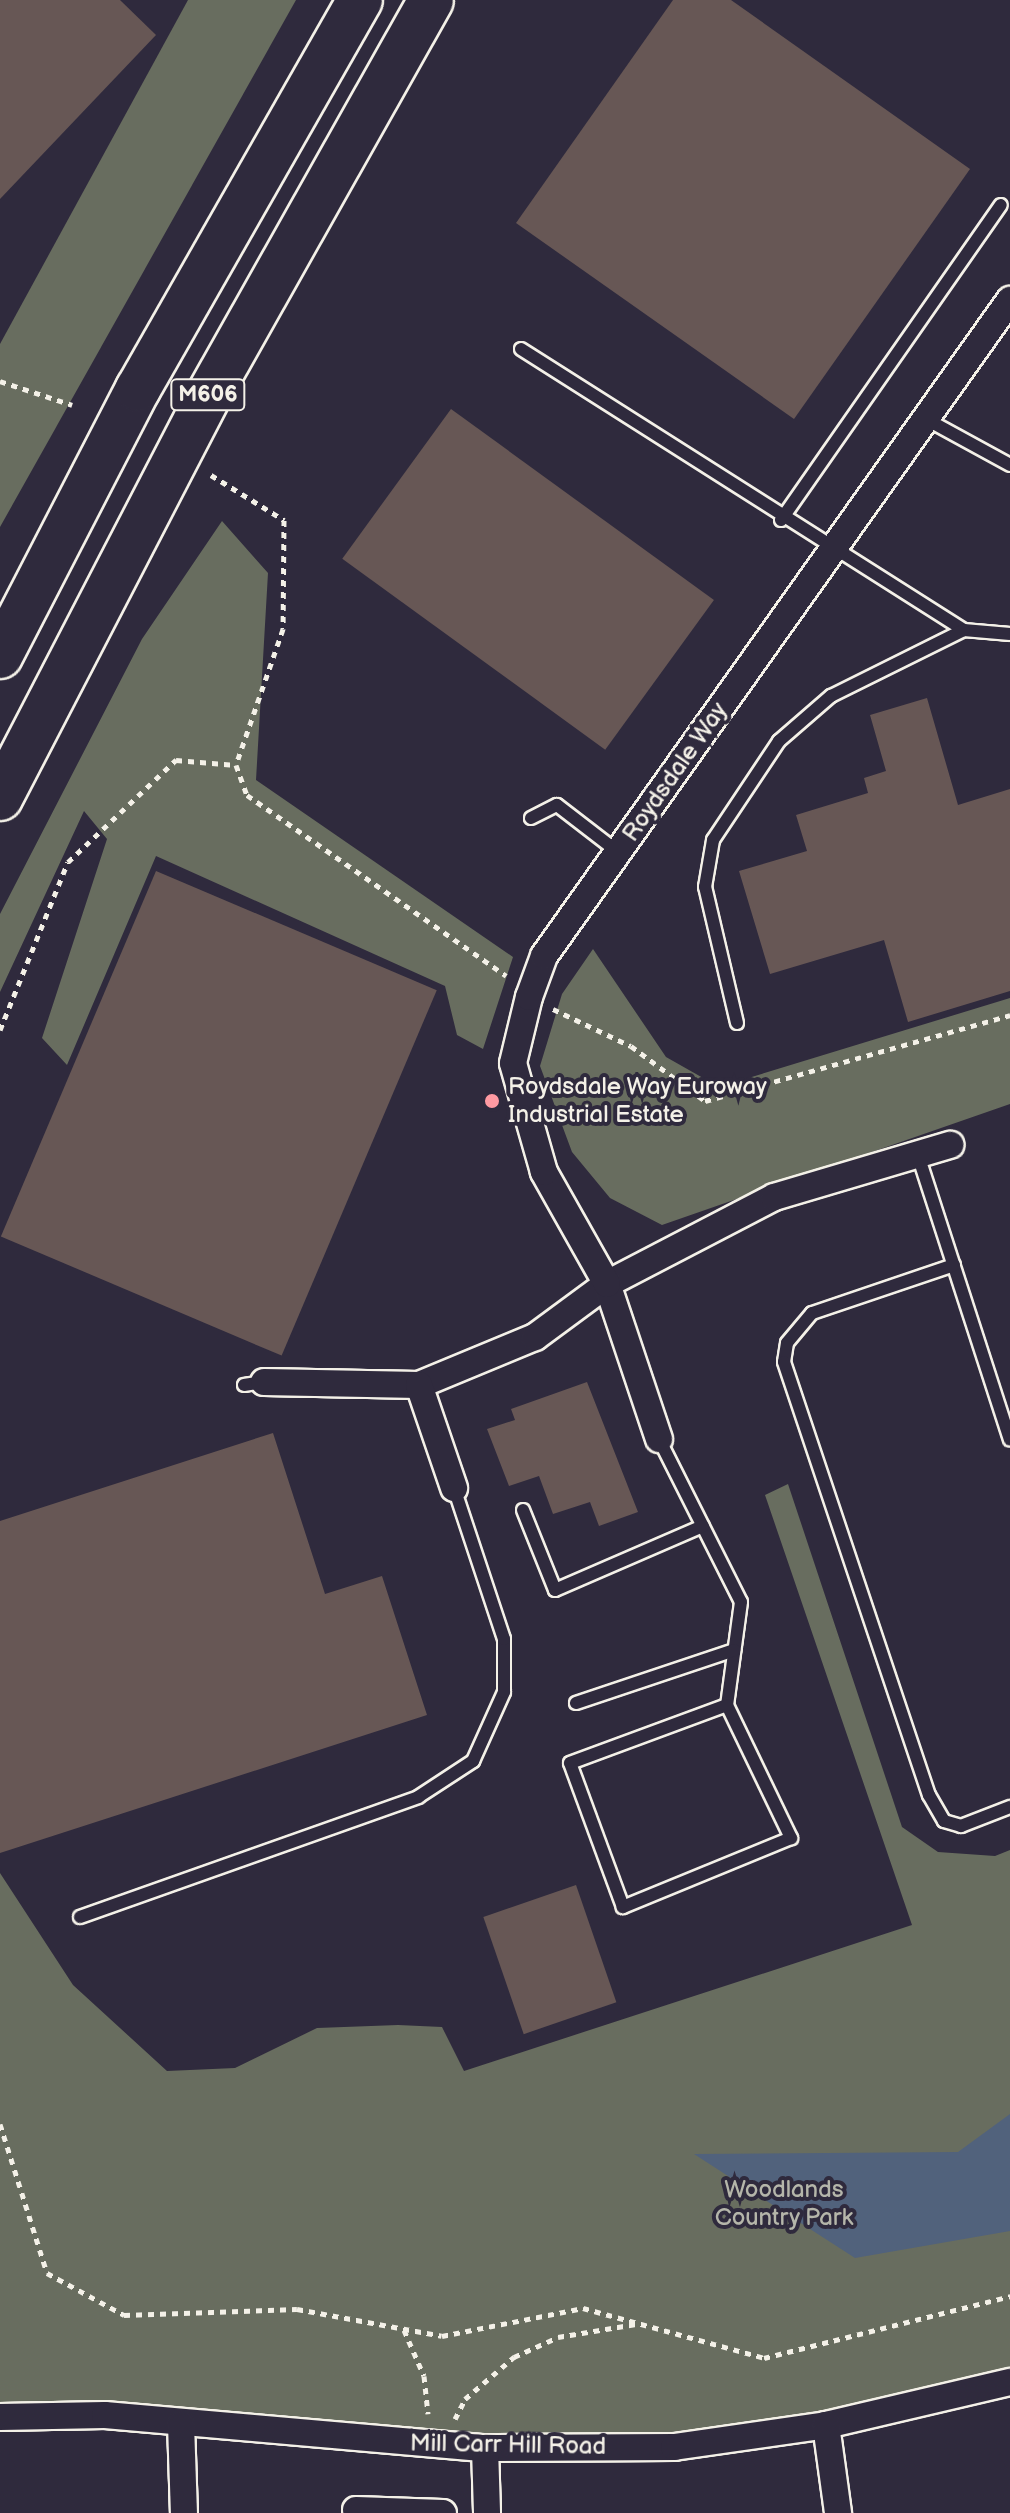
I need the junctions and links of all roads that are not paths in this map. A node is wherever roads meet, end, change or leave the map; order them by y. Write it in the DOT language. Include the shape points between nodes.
graph roads {
  1 [pos="360,0"];
  2 [pos="431,0"];
  3 [pos="1001,205"];
  4 [pos="1010,300"];
  5 [pos="521,349"];
  6 [pos="926,419"];
  7 [pos="1010,465"];
  8 [pos="781,520"];
  9 [pos="831,552"];
  10 [pos="964,630"];
  11 [pos="1010,634"];
  12 [pos="0,656"];
  13 [pos="0,798"];
  14 [pos="531,818"];
  15 [pos="618,852"];
  16 [pos="737,1023"];
  17 [pos="950,1145"];
  18 [pos="918,1155"];
  19 [pos="954,1265"];
  20 [pos="607,1284"];
  21 [pos="254,1384"];
  22 [pos="419,1385"];
  23 [pos="659,1439"];
  24 [pos="1010,1439"];
  25 [pos="454,1488"];
  26 [pos="523,1510"];
  27 [pos="703,1526"];
  28 [pos="734,1650"];
  29 [pos="576,1703"];
  30 [pos="727,1705"];
  31 [pos="1010,1807"];
  32 [pos="80,1917"];
  33 [pos="1010,2382"];
  34 [pos="0,2417"];
  35 [pos="181,2424"];
  36 [pos="826,2425"];
  37 [pos="485,2448"];
  38 [pos="356,2510"];
  39 [pos="184,2513"];
  40 [pos="443,2513"];
  41 [pos="487,2513"];
  42 [pos="838,2513"];
  1 -- 12 [label="highway, M606" via="138,389"];
  2 -- 13 [label="highway, M606" via="200,410"];
  3 -- 8 [label="lane"];
  4 -- 6 [label="street, Roydsdale Way"];
  5 -- 8 [label="lane"];
  6 -- 7 [label="lane"];
  6 -- 9 [label="street, Roydsdale Way"];
  8 -- 9 [label="lane"];
  9 -- 10 [label="lane"];
  9 -- 15 [label="street, Roydsdale Way"];
  10 -- 11 [label="lane"];
  10 -- 16 [label="lane" via="831,696 779,741 713,840 705,887"];
  14 -- 15 [label="lane" via="557,805"];
  15 -- 20 [label="street, Roydsdale Way" via="544,956 513,1063 544,1172"];
  17 -- 18 [label="street"];
  18 -- 19 [label="lane"];
  18 -- 20 [label="street" via="774,1197"];
  19 -- 24 [label="lane"];
  19 -- 31 [label="lane" via="812,1313 791,1335 784,1362 929,1795 944,1821 961,1826"];
  20 -- 22 [label="street" via="535,1337"];
  20 -- 23 [label="street, Roydsdale Way"];
  21 -- 22 [label="street"];
  22 -- 25 [label="street"];
  23 -- 27 [label="lane"];
  25 -- 32 [label="lane" via="504,1639 504,1692 473,1761 418,1797"];
  26 -- 27 [label="lane" via="555,1590"];
  27 -- 28 [label="lane" via="741,1602"];
  28 -- 29 [label="lane"];
  28 -- 30 [label="lane"];
  30 -- 30 [label="lane" via="791,1838 623,1907 570,1763"];
  33 -- 36 [label="street, Mill Carr Hill Road"];
  34 -- 35 [label="street, Mill Carr Hill Road" via="105,2415"];
  35 -- 37 [label="street, Mill Carr Hill Road"];
  35 -- 39 [label="street"];
  36 -- 37 [label="street, Mill Carr Hill Road" via="674,2447"];
  36 -- 42 [label="street"];
  37 -- 41 [label="street"];
  38 -- 40 [label="street"];
}
